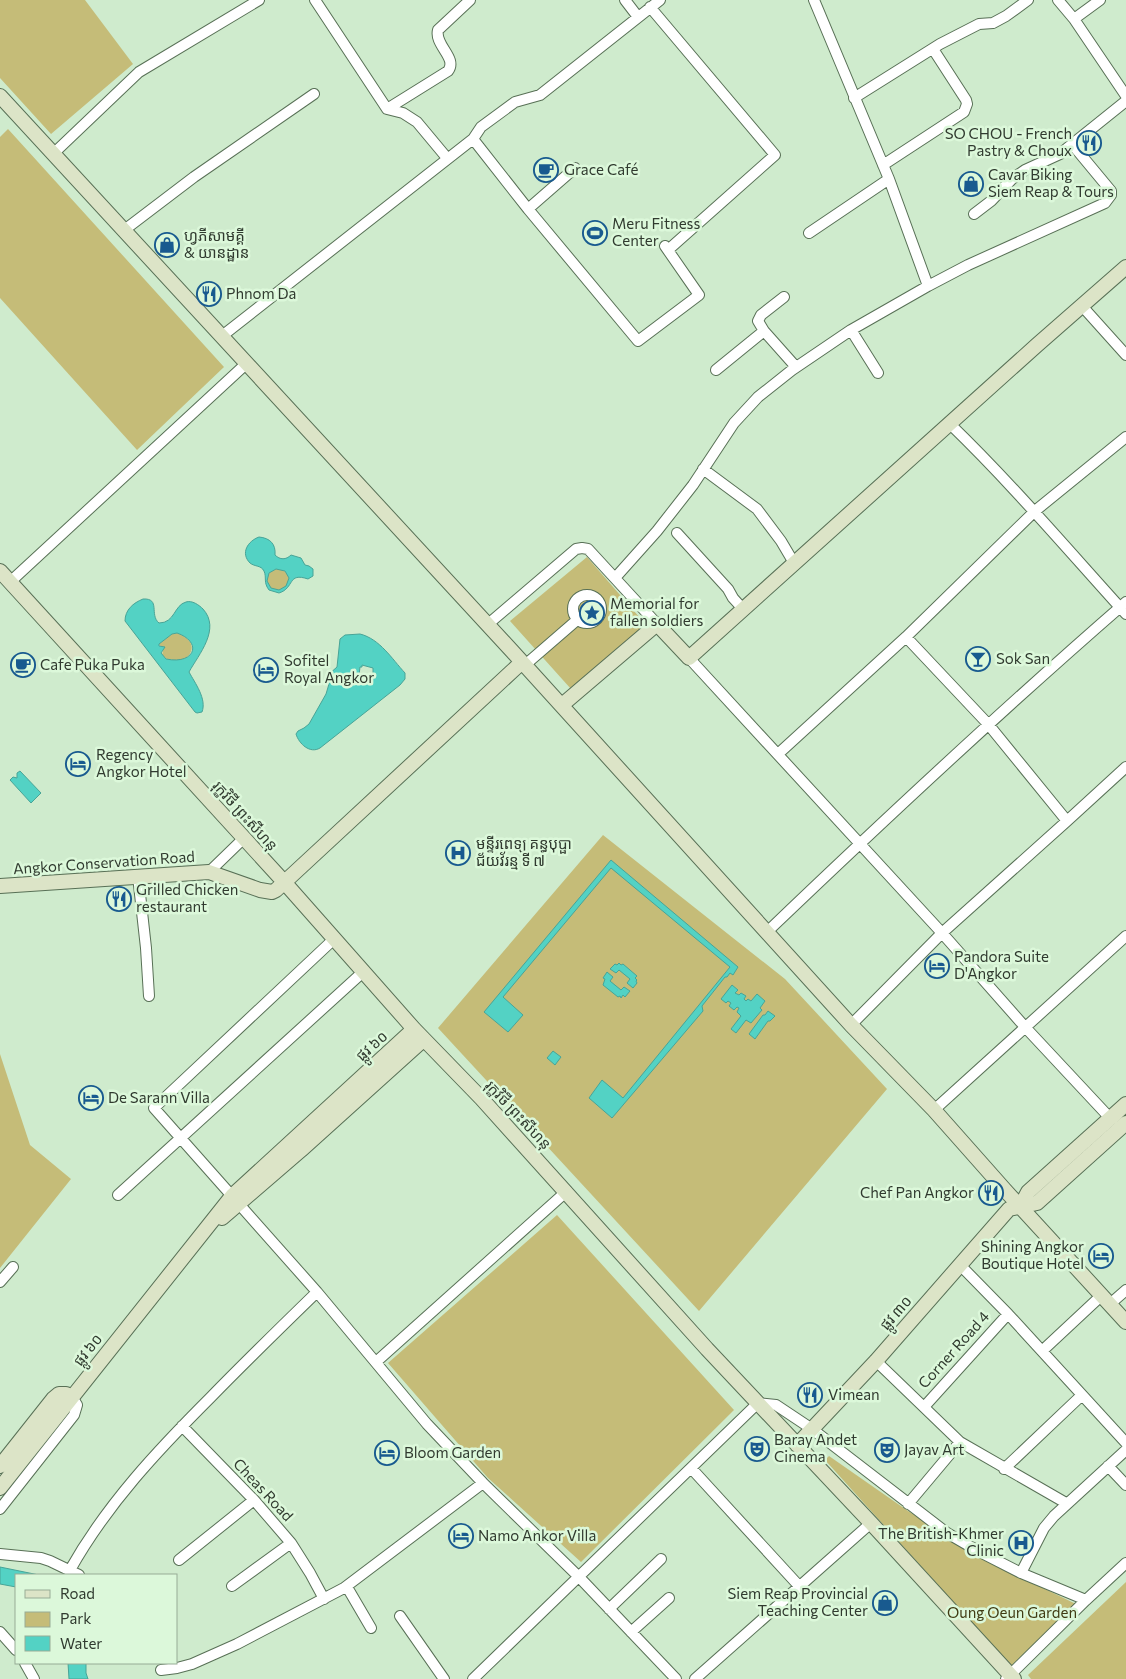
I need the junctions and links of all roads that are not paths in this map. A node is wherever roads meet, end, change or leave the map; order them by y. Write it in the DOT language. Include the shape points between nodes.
graph roads {
  1 [pos="259,0"];
  2 [pos="315,0"];
  3 [pos="470,0"];
  4 [pos="625,0"];
  5 [pos="660,0"];
  6 [pos="814,0"];
  7 [pos="1028,0"];
  8 [pos="1058,0"];
  9 [pos="1100,0"];
  10 [pos="650,7"];
  11 [pos="638,17"];
  12 [pos="1074,19"];
  13 [pos="933,49"];
  14 [pos="314,94"];
  15 [pos="0,96"];
  16 [pos="1126,96"];
  17 [pos="854,98"];
  18 [pos="1126,101"];
  19 [pos="387,109"];
  20 [pos="473,139"];
  21 [pos="1072,144"];
  22 [pos="53,154"];
  23 [pos="447,158"];
  24 [pos="883,165"];
  25 [pos="575,168"];
  26 [pos="889,180"];
  27 [pos="528,209"];
  28 [pos="974,214"];
  29 [pos="123,231"];
  30 [pos="809,233"];
  31 [pos="1126,267"];
  32 [pos="928,286"];
  33 [pos="784,297"];
  34 [pos="1082,306"];
  35 [pos="851,330"];
  36 [pos="764,331"];
  37 [pos="222,336"];
  38 [pos="1126,355"];
  39 [pos="247,363"];
  40 [pos="796,367"];
  41 [pos="716,370"];
  42 [pos="878,372"];
  43 [pos="950,424"];
  44 [pos="1126,438"];
  45 [pos="702,469"];
  46 [pos="1035,511"];
  47 [pos="677,533"];
  48 [pos="794,563"];
  49 [pos="0,571"];
  50 [pos="615,578"];
  51 [pos="10,582"];
  52 [pos="1124,607"];
  53 [pos="743,609"];
  54 [pos="577,620"];
  55 [pos="657,624"];
  56 [pos="487,625"];
  57 [pos="906,637"];
  58 [pos="690,658"];
  59 [pos="524,664"];
  60 [pos="562,705"];
  61 [pos="988,724"];
  62 [pos="778,754"];
  63 [pos="1126,767"];
  64 [pos="1068,821"];
  65 [pos="243,839"];
  66 [pos="860,843"];
  67 [pos="209,872"];
  68 [pos="138,876"];
  69 [pos="285,883"];
  70 [pos="0,886"];
  71 [pos="768,931"];
  72 [pos="942,932"];
  73 [pos="1126,936"];
  74 [pos="334,939"];
  75 [pos="363,972"];
  76 [pos="149,996"];
  77 [pos="851,1025"];
  78 [pos="1024,1027"];
  79 [pos="419,1034"];
  80 [pos="1126,1104"];
  81 [pos="934,1110"];
  82 [pos="1110,1118"];
  83 [pos="1124,1128"];
  84 [pos="181,1138"];
  85 [pos="567,1192"];
  86 [pos="118,1195"];
  87 [pos="236,1200"];
  88 [pos="1020,1207"];
  89 [pos="960,1265"];
  90 [pos="13,1267"];
  91 [pos="0,1282"];
  92 [pos="1126,1290"];
  93 [pos="317,1292"];
  94 [pos="1106,1300"];
  95 [pos="1008,1314"];
  96 [pos="1126,1322"];
  97 [pos="1042,1351"];
  98 [pos="876,1361"];
  99 [pos="376,1362"];
  100 [pos="1082,1395"];
  101 [pos="72,1398"];
  102 [pos="758,1403"];
  103 [pos="924,1406"];
  104 [pos="182,1426"];
  105 [pos="812,1429"];
  106 [pos="960,1442"];
  107 [pos="1126,1442"];
  108 [pos="797,1445"];
  109 [pos="1126,1450"];
  110 [pos="0,1466"];
  111 [pos="1108,1466"];
  112 [pos="691,1468"];
  113 [pos="1004,1469"];
  114 [pos="483,1483"];
  115 [pos="1126,1485"];
  116 [pos="0,1488"];
  117 [pos="254,1500"];
  118 [pos="1066,1503"];
  119 [pos="908,1504"];
  120 [pos="0,1509"];
  121 [pos="871,1523"];
  122 [pos="291,1543"];
  123 [pos="0,1554"];
  124 [pos="661,1559"];
  125 [pos="179,1560"];
  126 [pos="1126,1563"];
  127 [pos="74,1573"];
  128 [pos="1022,1573"];
  129 [pos="579,1577"];
  130 [pos="232,1586"];
  131 [pos="347,1587"];
  132 [pos="800,1587"];
  133 [pos="669,1598"];
  134 [pos="324,1599"];
  135 [pos="1086,1600"];
  136 [pos="609,1609"];
  137 [pos="400,1616"];
  138 [pos="371,1628"];
  139 [pos="0,1632"];
  140 [pos="631,1632"];
  141 [pos="15,1649"];
  142 [pos="26,1664"];
  143 [pos="161,1670"];
  144 [pos="1010,1678"];
  145 [pos="34,1679"];
  146 [pos="444,1679"];
  147 [pos="474,1679"];
  148 [pos="676,1679"];
  149 [pos="695,1679"];
  1 -- 22 [label="street" via="139,72"];
  2 -- 19 [label="street"];
  3 -- 19 [label="street" via="438,30 436,36 451,62 448,71"];
  4 -- 11 [label="street"];
  5 -- 10 [label="street"];
  6 -- 17 [label="street"];
  7 -- 13 [label="street" via="993,23 979,24"];
  8 -- 12 [label="street"];
  9 -- 12 [label="street"];
  10 -- 11 [label="street"];
  10 -- 27 [label="street" via="775,155 666,248 699,295 638,341"];
  11 -- 20 [label="street" via="540,95 515,102 482,127"];
  12 -- 16 [label="street"];
  13 -- 17 [label="street"];
  13 -- 24 [label="street" via="966,100 964,112"];
  14 -- 29 [label="street"];
  15 -- 22 [label="street"];
  17 -- 24 [label="street"];
  18 -- 21 [label="street"];
  19 -- 23 [label="street" via="403,113 417,122"];
  20 -- 23 [label="street"];
  20 -- 27 [label="street"];
  21 -- 28 [label="street" via="1060,154 1024,170"];
  21 -- 32 [label="street" via="1111,191 1105,203"];
  22 -- 29 [label="street"];
  23 -- 37 [label="street"];
  24 -- 26 [label="street"];
  25 -- 27 [label="street"];
  26 -- 30 [label="street"];
  26 -- 32 [label="street"];
  29 -- 37 [label="street"];
  31 -- 34 [label="street"];
  32 -- 35 [label="street"];
  33 -- 36 [label="street" via="759,317"];
  34 -- 38 [label="street"];
  34 -- 43 [label="street"];
  35 -- 40 [label="street"];
  35 -- 42 [label="street"];
  36 -- 40 [label="street"];
  36 -- 41 [label="street"];
  37 -- 39 [label="street"];
  39 -- 51 [label="street"];
  39 -- 56 [label="street"];
  40 -- 45 [label="street" via="758,397 734,423"];
  43 -- 46 [label="street"];
  43 -- 48 [label="street"];
  44 -- 46 [label="street"];
  45 -- 48 [label="street" via="757,509"];
  45 -- 50 [label="street" via="657,531"];
  46 -- 52 [label="street"];
  46 -- 57 [label="street"];
  47 -- 53 [label="street"];
  48 -- 53 [label="street"];
  49 -- 51 [label="street, រុក្ខវិថី ព្រះសីហនុ"];
  50 -- 55 [label="street"];
  50 -- 56 [label="street" via="588,549 576,549"];
  51 -- 65 [label="street, រុក្ខវិថី ព្រះសីហនុ"];
  52 -- 61 [label="street"];
  53 -- 58 [label="street"];
  54 -- 59 [label="street"];
  55 -- 58 [label="street"];
  55 -- 60 [label="street"];
  56 -- 59 [label="street"];
  57 -- 61 [label="street"];
  57 -- 62 [label="street"];
  58 -- 62 [label="street"];
  59 -- 60 [label="street"];
  59 -- 69 [label="street"];
  60 -- 71 [label="street"];
  61 -- 64 [label="street"];
  61 -- 66 [label="street"];
  62 -- 66 [label="street"];
  63 -- 64 [label="street"];
  64 -- 72 [label="street"];
  65 -- 67 [label="street"];
  65 -- 69 [label="street, រុក្ខវិថី ព្រះសីហនុ"];
  66 -- 71 [label="street"];
  66 -- 72 [label="street"];
  67 -- 68 [label="street, Angkor Conservation Road"];
  67 -- 69 [label="street" via="272,892"];
  68 -- 70 [label="street, Angkor Conservation Road"];
  68 -- 76 [label="street"];
  69 -- 74 [label="street, រុក្ខវិថី ព្រះសីហនុ"];
  71 -- 77 [label="street"];
  72 -- 77 [label="street"];
  72 -- 78 [label="street"];
  73 -- 78 [label="street"];
  74 -- 75 [label="street, រុក្ខវិថី ព្រះសីហនុ"];
  74 -- 84 [label="street" via="154,1108"];
  75 -- 79 [label="street, រុក្ខវិថី ព្រះសីហនុ"];
  75 -- 84 [label="street"];
  77 -- 81 [label="street"];
  78 -- 81 [label="street"];
  78 -- 82 [label="street"];
  79 -- 85 [label="street, រុក្ខវិថី ព្រះសីហនុ"];
  79 -- 87 [label="street, ផ្លូវ ៦០"];
  80 -- 82 [label="street, ផ្លូវ ៣០"];
  81 -- 88 [label="street"];
  82 -- 88 [label="street, ផ្លូវ ៣០" via="1028,1192"];
  83 -- 88 [label="street, ផ្លូវ ៣០" via="1037,1203"];
  84 -- 86 [label="street"];
  84 -- 87 [label="street"];
  85 -- 99 [label="street"];
  85 -- 102 [label="street, រុក្ខវិថី ព្រះសីហនុ"];
  87 -- 93 [label="street"];
  87 -- 101 [label="street, ផ្លូវ ៦០" via="203,1234"];
  88 -- 89 [label="street, ផ្លូវ ៣០" via="1009,1209"];
  88 -- 94 [label="street"];
  89 -- 95 [label="street"];
  89 -- 98 [label="street, ផ្លូវ ៣០"];
  90 -- 91 [label="street"];
  92 -- 94 [label="street"];
  93 -- 99 [label="street"];
  93 -- 104 [label="street"];
  94 -- 96 [label="street"];
  94 -- 97 [label="street"];
  95 -- 97 [label="street"];
  95 -- 103 [label="street, Corner Road 4"];
  97 -- 100 [label="street"];
  98 -- 103 [label="street"];
  98 -- 105 [label="street, ផ្លូវ ៣០"];
  99 -- 114 [label="street" via="426,1424"];
  100 -- 107 [label="street"];
  100 -- 113 [label="street"];
  101 -- 110 [label="street" via="59,1394 53,1399"];
  101 -- 116 [label="street, ផ្លូវ ៦០"];
  101 -- 120 [label="street" via="77,1405 74,1415"];
  102 -- 105 [label="street" via="776,1405"];
  102 -- 108 [label="street, រុក្ខវិថី ព្រះសីហនុ"];
  102 -- 112 [label="street"];
  103 -- 106 [label="street"];
  104 -- 117 [label="street, Cheas Road"];
  104 -- 127 [label="street" via="108,1510"];
  105 -- 108 [label="street, ផ្លូវ ៣០"];
  105 -- 119 [label="street"];
  106 -- 113 [label="street"];
  106 -- 119 [label="street"];
  108 -- 121 [label="street, រុក្ខវិថី ព្រះសីហនុ"];
  109 -- 111 [label="street"];
  111 -- 115 [label="street"];
  111 -- 118 [label="street"];
  112 -- 129 [label="street"];
  112 -- 132 [label="street"];
  113 -- 118 [label="street"];
  114 -- 129 [label="street"];
  114 -- 131 [label="street"];
  117 -- 122 [label="street, Cheas Road"];
  117 -- 125 [label="street"];
  118 -- 128 [label="street" via="1044,1528"];
  119 -- 128 [label="street" via="947,1533"];
  121 -- 132 [label="street"];
  121 -- 144 [label="street, រុក្ខវិថី ព្រះសីហនុ"];
  122 -- 130 [label="street, Cheas Road"];
  122 -- 134 [label="street"];
  123 -- 127 [label="street" via="41,1558"];
  124 -- 136 [label="street"];
  126 -- 135 [label="street"];
  128 -- 135 [label="street"];
  129 -- 136 [label="street"];
  129 -- 147 [label="street"];
  131 -- 134 [label="street"];
  131 -- 138 [label="street"];
  132 -- 149 [label="street"];
  133 -- 140 [label="street"];
  134 -- 143 [label="street" via="192,1664"];
  135 -- 144 [label="street"];
  136 -- 140 [label="street"];
  137 -- 146 [label="street"];
  139 -- 141 [label="street"];
  140 -- 148 [label="street"];
  142 -- 145 [label="street"];
}
